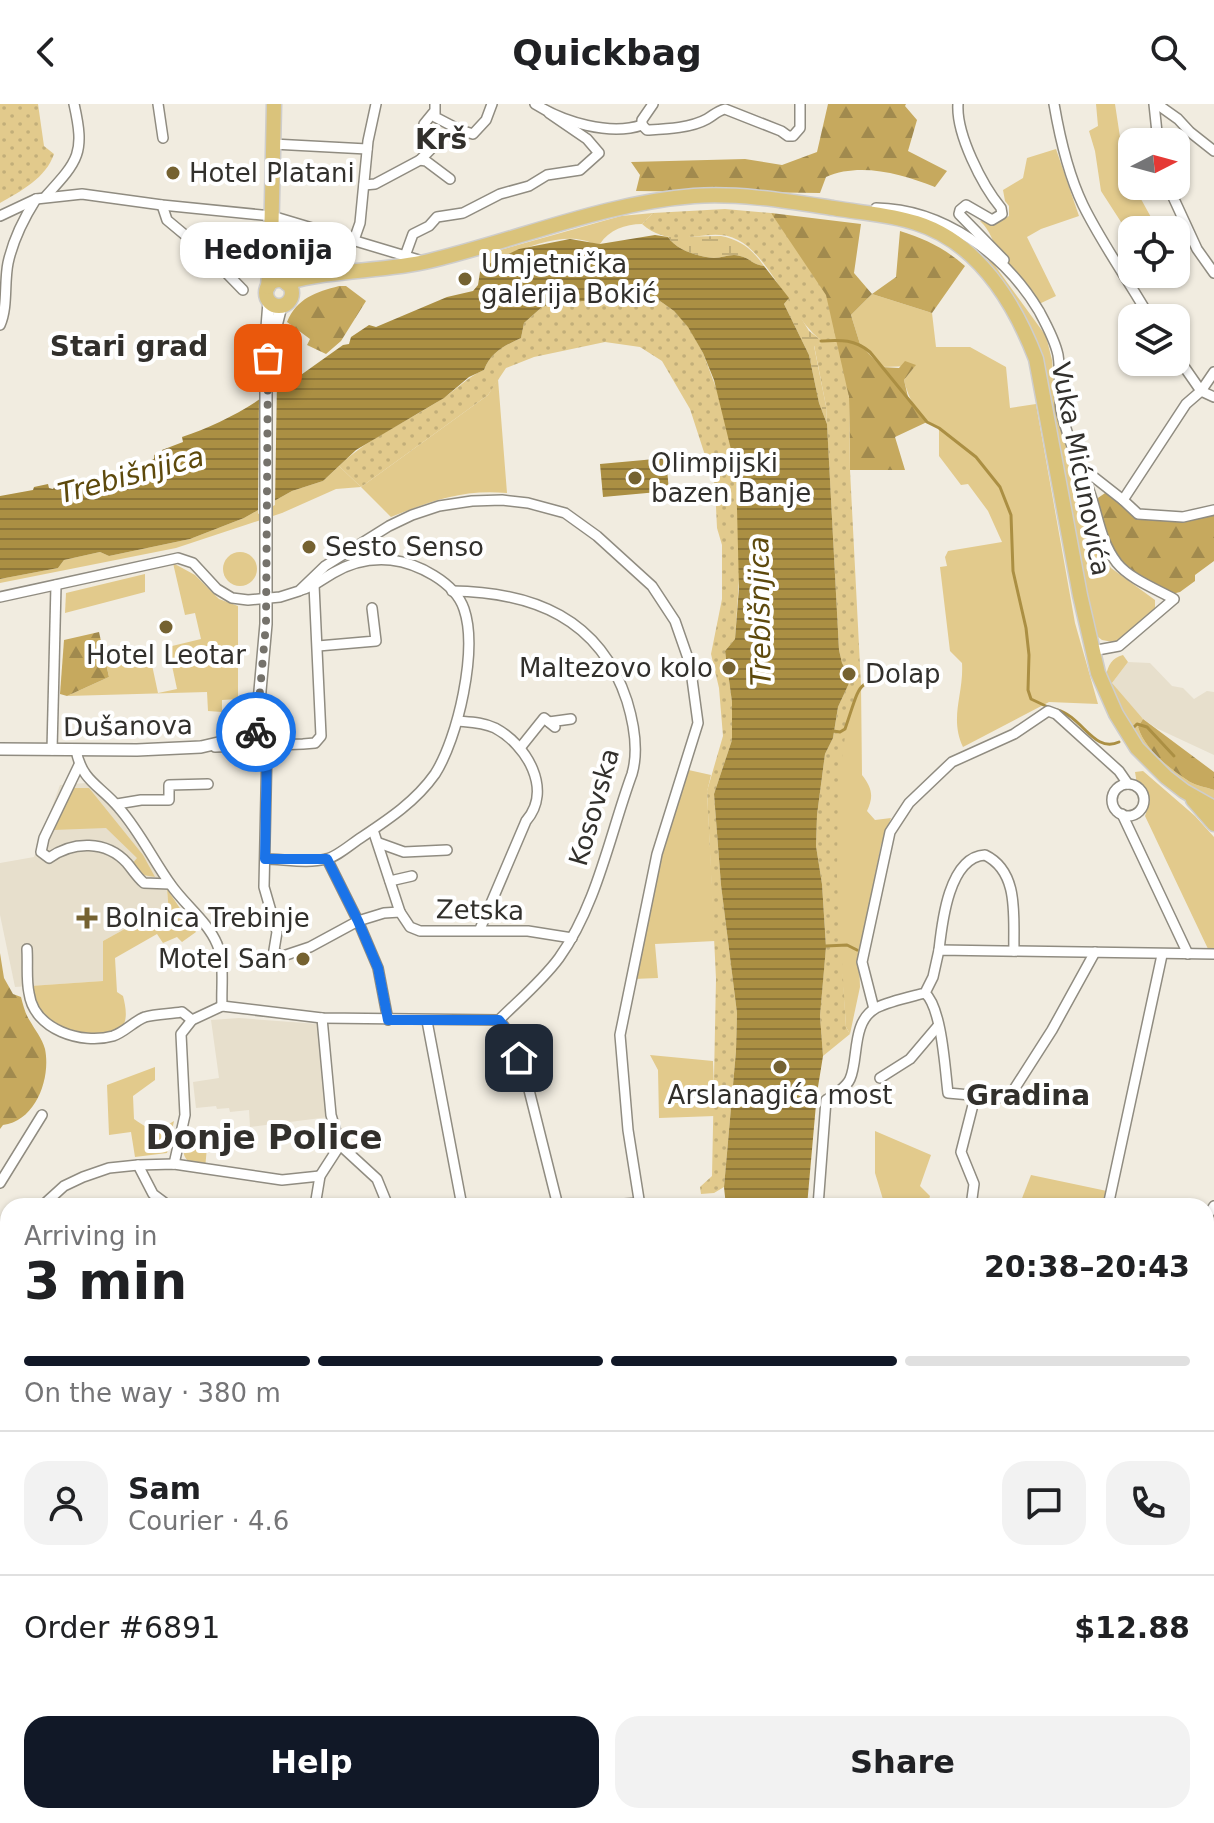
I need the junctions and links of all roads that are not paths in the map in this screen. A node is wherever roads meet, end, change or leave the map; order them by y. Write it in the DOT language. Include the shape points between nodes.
graph roads {
  1 [pos="74,104"];
  2 [pos="158,104"];
  3 [pos="274,104"];
  4 [pos="376,104"];
  5 [pos="492,104"];
  6 [pos="535,104"];
  7 [pos="653,104"];
  8 [pos="800,104"];
  9 [pos="958,104"];
  10 [pos="1054,104"];
  11 [pos="1155,104"];
  12 [pos="434,109"];
  13 [pos="549,113"];
  14 [pos="642,125"];
  15 [pos="1157,128"];
  16 [pos="163,138"];
  17 [pos="273,144"];
  18 [pos="367,149"];
  19 [pos="1214,151"];
  20 [pos="420,160"];
  21 [pos="450,179"];
  22 [pos="364,185"];
  23 [pos="41,198"];
  24 [pos="1174,200"];
  25 [pos="162,205"];
  26 [pos="858,212"];
  27 [pos="0,216"];
  28 [pos="272,216"];
  29 [pos="354,240"];
  30 [pos="405,256"];
  31 [pos="426,262"];
  32 [pos="1010,270"];
  33 [pos="1213,270"];
  34 [pos="243,290"];
  35 [pos="279,293"];
  36 [pos="1142,304"];
  37 [pos="0,325"];
  38 [pos="1214,372"];
  39 [pos="1190,375"];
  40 [pos="1201,391"];
  41 [pos="1214,397"];
  42 [pos="1081,467"];
  43 [pos="1108,487"];
  44 [pos="1092,499"];
  45 [pos="1123,500"];
  46 [pos="1214,510"];
  47 [pos="312,583"];
  48 [pos="56,585"];
  49 [pos="452,591"];
  50 [pos="0,597"];
  51 [pos="266,599"];
  52 [pos="372,608"];
  53 [pos="318,646"];
  54 [pos="1092,651"];
  55 [pos="571,719"];
  56 [pos="458,721"];
  57 [pos="250,723"];
  58 [pos="191,747"];
  59 [pos="267,747"];
  60 [pos="520,748"];
  61 [pos="0,749"];
  62 [pos="52,750"];
  63 [pos="76,750"];
  64 [pos="79,765"];
  65 [pos="208,784"];
  66 [pos="1128,784"];
  67 [pos="1184,791"];
  68 [pos="117,804"];
  69 [pos="1214,808"];
  70 [pos="1122,814"];
  71 [pos="1214,824"];
  72 [pos="373,830"];
  73 [pos="379,843"];
  74 [pos="447,850"];
  75 [pos="265,859"];
  76 [pos="327,859"];
  77 [pos="412,876"];
  78 [pos="390,881"];
  79 [pos="170,884"];
  80 [pos="400,912"];
  81 [pos="358,921"];
  82 [pos="480,929"];
  83 [pos="572,938"];
  84 [pos="27,949"];
  85 [pos="939,950"];
  86 [pos="1014,951"];
  87 [pos="1095,952"];
  88 [pos="1188,954"];
  89 [pos="1214,954"];
  90 [pos="1162,955"];
  91 [pos="925,993"];
  92 [pos="222,1006"];
  93 [pos="874,1009"];
  94 [pos="322,1018"];
  95 [pos="192,1020"];
  96 [pos="388,1020"];
  97 [pos="499,1020"];
  98 [pos="427,1021"];
  99 [pos="938,1026"];
  100 [pos="880,1078"];
  101 [pos="975,1097"];
  102 [pos="42,1115"];
  103 [pos="340,1145"];
  104 [pos="174,1164"];
  105 [pos="138,1165"];
  106 [pos="320,1176"];
  107 [pos="0,1183"];
  108 [pos="51,1198"];
  109 [pos="157,1198"];
  110 [pos="316,1198"];
  111 [pos="385,1198"];
  112 [pos="460,1198"];
  113 [pos="556,1198"];
  114 [pos="639,1198"];
  115 [pos="819,1198"];
  116 [pos="972,1198"];
  117 [pos="1110,1198"];
  1 -- 23 [label="street" via="82,138 79,152"];
  2 -- 16 [label="street"];
  3 -- 17 [label="main road"];
  4 -- 18 [label="street"];
  5 -- 12 [label="street" via="473,134 442,122"];
  6 -- 13 [label="street"];
  7 -- 14 [label="street"];
  8 -- 14 [label="street" via="800,128 793,136 725,109 677,127 647,130"];
  9 -- 32 [label="street" via="964,141 1002,214 992,220 966,205 959,214"];
  10 -- 36 [label="street" via="1084,207"];
  11 -- 15 [label="street"];
  11 -- 19 [label="street"];
  12 -- 20 [label="street" via="424,124 430,150"];
  13 -- 14 [label="street" via="587,126 628,130"];
  13 -- 30 [label="street" via="599,153 580,170 547,175 472,209 437,217 413,234"];
  17 -- 18 [label="street"];
  17 -- 28 [label="main road"];
  18 -- 22 [label="street"];
  20 -- 21 [label="street"];
  20 -- 22 [label="street"];
  22 -- 29 [label="street"];
  23 -- 25 [label="street" via="82,194"];
  23 -- 27 [label="street"];
  23 -- 37 [label="street" via="26,214 8,261"];
  24 -- 33 [label="street"];
  25 -- 28 [label="street"];
  25 -- 34 [label="street" via="167,220"];
  26 -- 31 [label="main road, Vuka Mićunovića" via="745,197 680,198 612,211"];
  26 -- 32 [label="street" via="899,210 942,223"];
  26 -- 54 [label="main road, Vuka Mićunovića" via="915,222 955,240 986,270 1023,329 1043,386"];
  28 -- 29 [label="street"];
  28 -- 35 [label="main road"];
  29 -- 30 [label="street"];
  30 -- 31 [label="street"];
  31 -- 35 [label="main road, Vuka Mićunovića" via="333,272"];
  32 -- 42 [label="street" via="1041,314 1058,353 1061,407"];
  35 -- 51 [label="street" via="268,358"];
  38 -- 40 [label="street"];
  39 -- 40 [label="street"];
  40 -- 41 [label="street"];
  40 -- 45 [label="street" via="1186,404"];
  42 -- 43 [label="street"];
  42 -- 44 [label="street"];
  43 -- 44 [label="street"];
  43 -- 45 [label="street"];
  44 -- 54 [label="street" via="1099,532 1120,566 1174,599 1119,646"];
  45 -- 46 [label="street" via="1138,514 1158,517"];
  47 -- 49 [label="street" via="350,565 390,560 430,573"];
  47 -- 51 [label="street"];
  47 -- 53 [label="street"];
  47 -- 114 [label="street" via="412,515 472,501 524,502 565,513 584,525 652,586 675,621 690,664 698,723 657,854 620,1035"];
  48 -- 50 [label="street"];
  48 -- 51 [label="street" via="178,558 193,563 232,598"];
  48 -- 62 [label="street"];
  49 -- 56 [label="street" via="467,624"];
  49 -- 83 [label="street, Kosovska" via="507,596 576,624 602,652 624,691 636,760"];
  51 -- 57 [label="street" via="262,681"];
  52 -- 53 [label="street" via="376,641"];
  53 -- 59 [label="street" via="321,736 315,743"];
  54 -- 67 [label="main road, Vuka Mićunovića" via="1131,739"];
  55 -- 60 [label="street" via="552,725 544,718"];
  56 -- 60 [label="street" via="495,728"];
  56 -- 72 [label="street" via="443,760 425,787"];
  57 -- 58 [label="street, Dušanova" via="225,742"];
  57 -- 59 [label="street"];
  58 -- 59 [label="street"];
  58 -- 63 [label="street, Dušanova"];
  59 -- 75 [label="street"];
  60 -- 82 [label="street" via="535,774 536,808"];
  61 -- 62 [label="street, Dušanova"];
  62 -- 63 [label="street, Dušanova"];
  63 -- 64 [label="street"];
  64 -- 68 [label="street"];
  64 -- 79 [label="street" via="41,852 49,858 69,847 98,846 126,862 144,883"];
  65 -- 68 [label="street" via="169,785 169,800"];
  66 -- 70 [label="street" via="1118,787 1113,797"];
  66 -- 70 [label="street" via="1138,787 1144,801 1137,813"];
  66 -- 93 [label="street" via="1048,711 1014,734 952,762 909,803 890,832 862,962"];
  67 -- 69 [label="main road, Vuka Mićunovića"];
  67 -- 71 [label="main road"];
  68 -- 79 [label="street"];
  70 -- 88 [label="street"];
  72 -- 73 [label="street"];
  72 -- 76 [label="street"];
  73 -- 74 [label="street" via="404,852"];
  73 -- 78 [label="street"];
  75 -- 76 [label="street"];
  75 -- 81 [label="street, Zetska" via="264,887 277,932 274,950 280,957"];
  76 -- 81 [label="street"];
  77 -- 78 [label="street"];
  78 -- 80 [label="street"];
  79 -- 92 [label="street" via="219,947"];
  80 -- 81 [label="street, Zetska"];
  80 -- 82 [label="street, Zetska" via="420,931"];
  81 -- 96 [label="street" via="378,968"];
  82 -- 83 [label="street, Zetska"];
  83 -- 97 [label="street, Kosovska"];
  84 -- 95 [label="street" via="29,996 41,1017 71,1036 96,1040 116,1035 142,1018 182,1012"];
  85 -- 86 [label="street"];
  85 -- 86 [label="street" via="945,904 963,865 968,858 985,855 1010,883"];
  85 -- 91 [label="street"];
  86 -- 87 [label="street"];
  87 -- 90 [label="street"];
  87 -- 101 [label="street" via="1013,1091 1004,1098"];
  88 -- 89 [label="street"];
  88 -- 90 [label="street"];
  90 -- 117 [label="street"];
  91 -- 93 [label="street"];
  91 -- 99 [label="street"];
  92 -- 94 [label="street"];
  92 -- 95 [label="street"];
  93 -- 115 [label="street" via="860,1031 850,1080 826,1100"];
  94 -- 96 [label="street"];
  94 -- 103 [label="street" via="331,1115"];
  95 -- 104 [label="street" via="181,1034 185,1115"];
  96 -- 98 [label="street"];
  97 -- 98 [label="street"];
  97 -- 113 [label="street" via="513,1038 526,1078"];
  98 -- 112 [label="street"];
  99 -- 100 [label="street" via="910,1059"];
  99 -- 101 [label="street" via="948,1093"];
  101 -- 116 [label="street" via="961,1152 974,1184"];
  102 -- 107 [label="street"];
  103 -- 106 [label="street"];
  103 -- 111 [label="street" via="377,1179"];
  104 -- 105 [label="street"];
  104 -- 106 [label="street" via="282,1180"];
  105 -- 108 [label="street" via="83,1177"];
  105 -- 109 [label="street"];
  106 -- 110 [label="street"];
}
